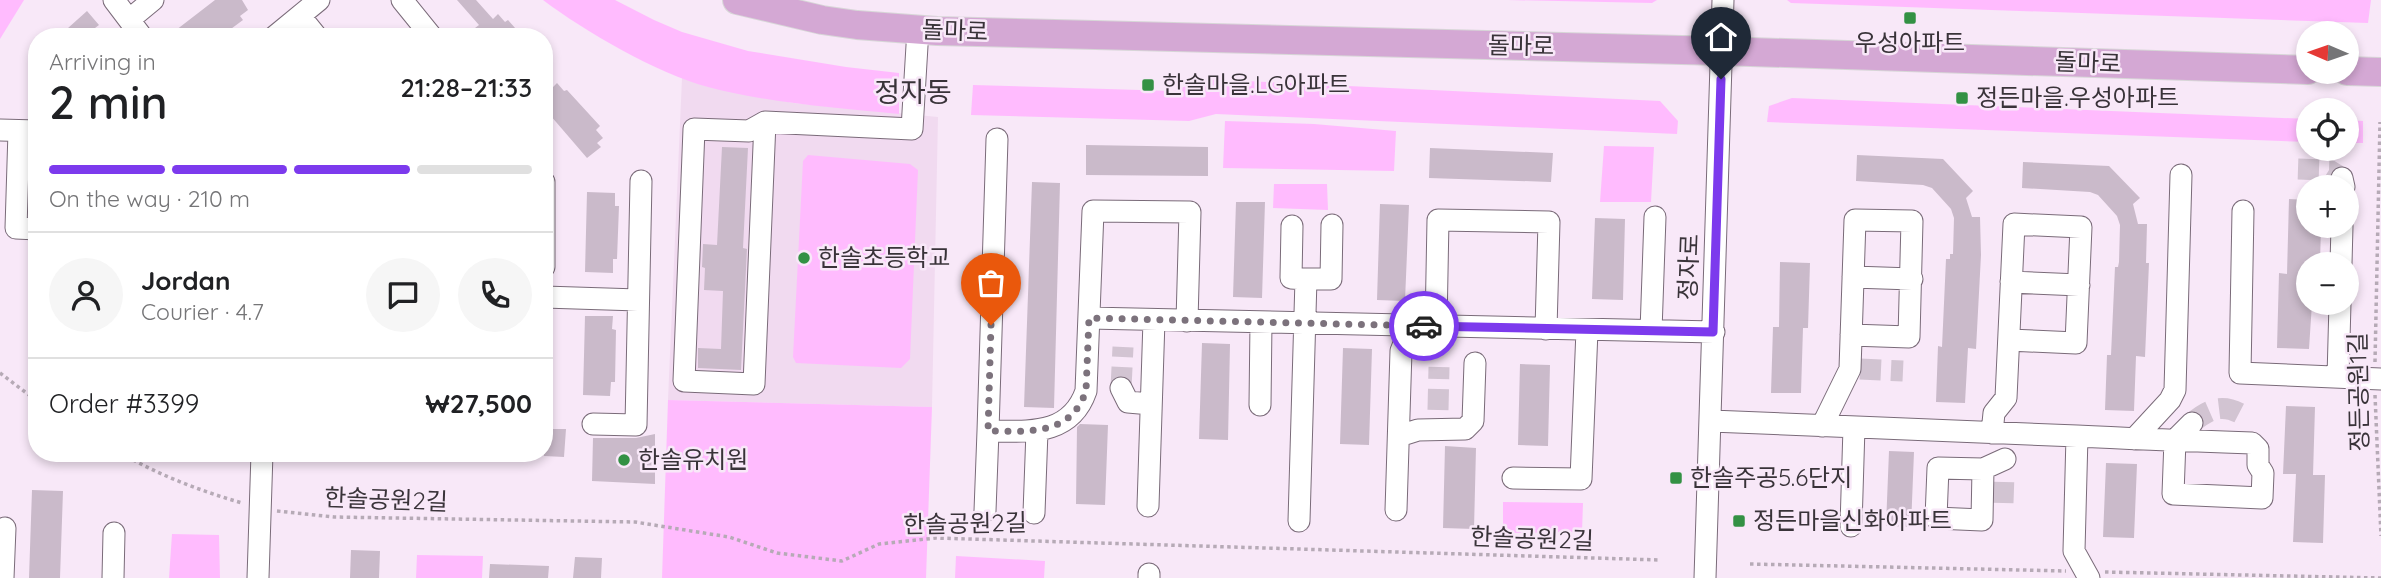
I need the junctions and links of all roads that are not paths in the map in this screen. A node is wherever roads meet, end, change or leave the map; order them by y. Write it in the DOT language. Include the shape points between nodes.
graph roads {
  1 [pos="114,0"];
  2 [pos="153,0"];
  3 [pos="319,0"];
  4 [pos="402,0"];
  5 [pos="737,0"];
  6 [pos="1723,0"];
  7 [pos="300,16"];
  8 [pos="136,28"];
  9 [pos="285,28"];
  10 [pos="310,28"];
  11 [pos="425,28"];
  12 [pos="918,29"];
  13 [pos="1721,51"];
  14 [pos="2296,70"];
  15 [pos="2359,71"];
  16 [pos="2381,72"];
  17 [pos="765,122"];
  18 [pos="19,130"];
  19 [pos="997,139"];
  20 [pos="2181,174"];
  21 [pos="641,181"];
  22 [pos="2243,211"];
  23 [pos="1655,217"];
  24 [pos="1332,225"];
  25 [pos="1292,226"];
  26 [pos="28,229"];
  27 [pos="1853,277"];
  28 [pos="1306,279"];
  29 [pos="1912,279"];
  30 [pos="2011,282"];
  31 [pos="2079,285"];
  32 [pos="553,297"];
  33 [pos="638,300"];
  34 [pos="2340,315"];
  35 [pos="1089,318"];
  36 [pos="1154,320"];
  37 [pos="1187,321"];
  38 [pos="1261,322"];
  39 [pos="1304,323"];
  40 [pos="1411,326"];
  41 [pos="1436,326"];
  42 [pos="1546,329"];
  43 [pos="1587,330"];
  44 [pos="1651,331"];
  45 [pos="1713,332"];
  46 [pos="1851,335"];
  47 [pos="2009,340"];
  48 [pos="1475,363"];
  49 [pos="2338,377"];
  50 [pos="2377,379"];
  51 [pos="1121,388"];
  52 [pos="1151,404"];
  53 [pos="1260,405"];
  54 [pos="1711,421"];
  55 [pos="2192,423"];
  56 [pos="593,424"];
  57 [pos="1822,426"];
  58 [pos="1853,427"];
  59 [pos="988,431"];
  60 [pos="1037,431"];
  61 [pos="1999,433"];
  62 [pos="1399,436"];
  63 [pos="2077,436"];
  64 [pos="2134,439"];
  65 [pos="2175,440"];
  66 [pos="262,462"];
  67 [pos="1998,467"];
  68 [pos="1513,478"];
  69 [pos="1148,506"];
  70 [pos="1396,510"];
  71 [pos="985,511"];
  72 [pos="1034,513"];
  73 [pos="1299,521"];
  74 [pos="1851,526"];
  75 [pos="5,528"];
  76 [pos="114,533"];
  77 [pos="3,578"];
  78 [pos="113,578"];
  79 [pos="258,578"];
  80 [pos="1705,578"];
  81 [pos="2089,578"];
  1 -- 8 [label="street"];
  2 -- 8 [label="street"];
  3 -- 7 [label="street"];
  4 -- 11 [label="street"];
  5 -- 12 [label="main road, 돌마로" via="822,20"];
  6 -- 13 [label="street, 정자로"];
  7 -- 9 [label="street"];
  7 -- 10 [label="street"];
  12 -- 13 [label="main road, 돌마로"];
  12 -- 17 [label="street" via="912,129"];
  13 -- 14 [label="main road, 돌마로"];
  13 -- 45 [label="street, 정자로"];
  15 -- 16 [label="main road"];
  17 -- 17 [label="street" via="749,131 694,129 684,381 754,384"];
  18 -- 26 [label="street" via="16,228"];
  19 -- 59 [label="street"];
  20 -- 64 [label="street" via="2175,390"];
  21 -- 33 [label="street"];
  22 -- 49 [label="street" via="2240,373"];
  23 -- 44 [label="street"];
  24 -- 28 [label="street" via="1331,279"];
  25 -- 28 [label="street" via="1291,278"];
  27 -- 29 [label="street"];
  27 -- 29 [label="street" via="1855,220 1912,221"];
  27 -- 46 [label="street"];
  28 -- 39 [label="street"];
  29 -- 46 [label="street" via="1909,337"];
  30 -- 31 [label="street"];
  30 -- 31 [label="street" via="2014,224 2081,227"];
  30 -- 47 [label="street"];
  31 -- 47 [label="street" via="2076,343"];
  32 -- 33 [label="street"];
  33 -- 56 [label="street" via="636,425"];
  34 -- 49 [label="street"];
  35 -- 36 [label="street"];
  35 -- 37 [label="street" via="1094,211 1190,212"];
  35 -- 60 [label="street" via="1082,403 1064,421"];
  36 -- 37 [label="street"];
  36 -- 52 [label="street"];
  37 -- 38 [label="street"];
  38 -- 39 [label="street"];
  38 -- 53 [label="street"];
  39 -- 40 [label="street"];
  39 -- 73 [label="street"];
  40 -- 41 [label="street"];
  40 -- 62 [label="street" via="1401,351"];
  41 -- 42 [label="street"];
  41 -- 42 [label="street" via="1438,220 1549,222"];
  42 -- 43 [label="street"];
  43 -- 44 [label="street"];
  43 -- 68 [label="street" via="1581,480"];
  44 -- 45 [label="street"];
  45 -- 54 [label="street, 정자로"];
  46 -- 57 [label="street" via="1855,369"];
  47 -- 61 [label="street" via="2006,398 1994,413"];
  48 -- 62 [label="street" via="1473,421 1465,429 1438,419"];
  49 -- 50 [label="street"];
  51 -- 52 [label="street" via="1128,402"];
  52 -- 69 [label="street"];
  54 -- 57 [label="street"];
  54 -- 80 [label="street, 정자로"];
  55 -- 65 [label="street"];
  57 -- 58 [label="street"];
  58 -- 61 [label="street"];
  58 -- 74 [label="street"];
  59 -- 60 [label="street"];
  59 -- 71 [label="street"];
  60 -- 72 [label="street"];
  61 -- 63 [label="street"];
  61 -- 67 [label="street"];
  62 -- 70 [label="street"];
  63 -- 64 [label="street"];
  63 -- 81 [label="street" via="2074,551"];
  64 -- 65 [label="street"];
  65 -- 65 [label="street" via="2252,443 2258,449 2263,473 2262,498 2173,494"];
  66 -- 79 [label="street"];
  75 -- 77 [label="street"];
  76 -- 78 [label="street"];
}
